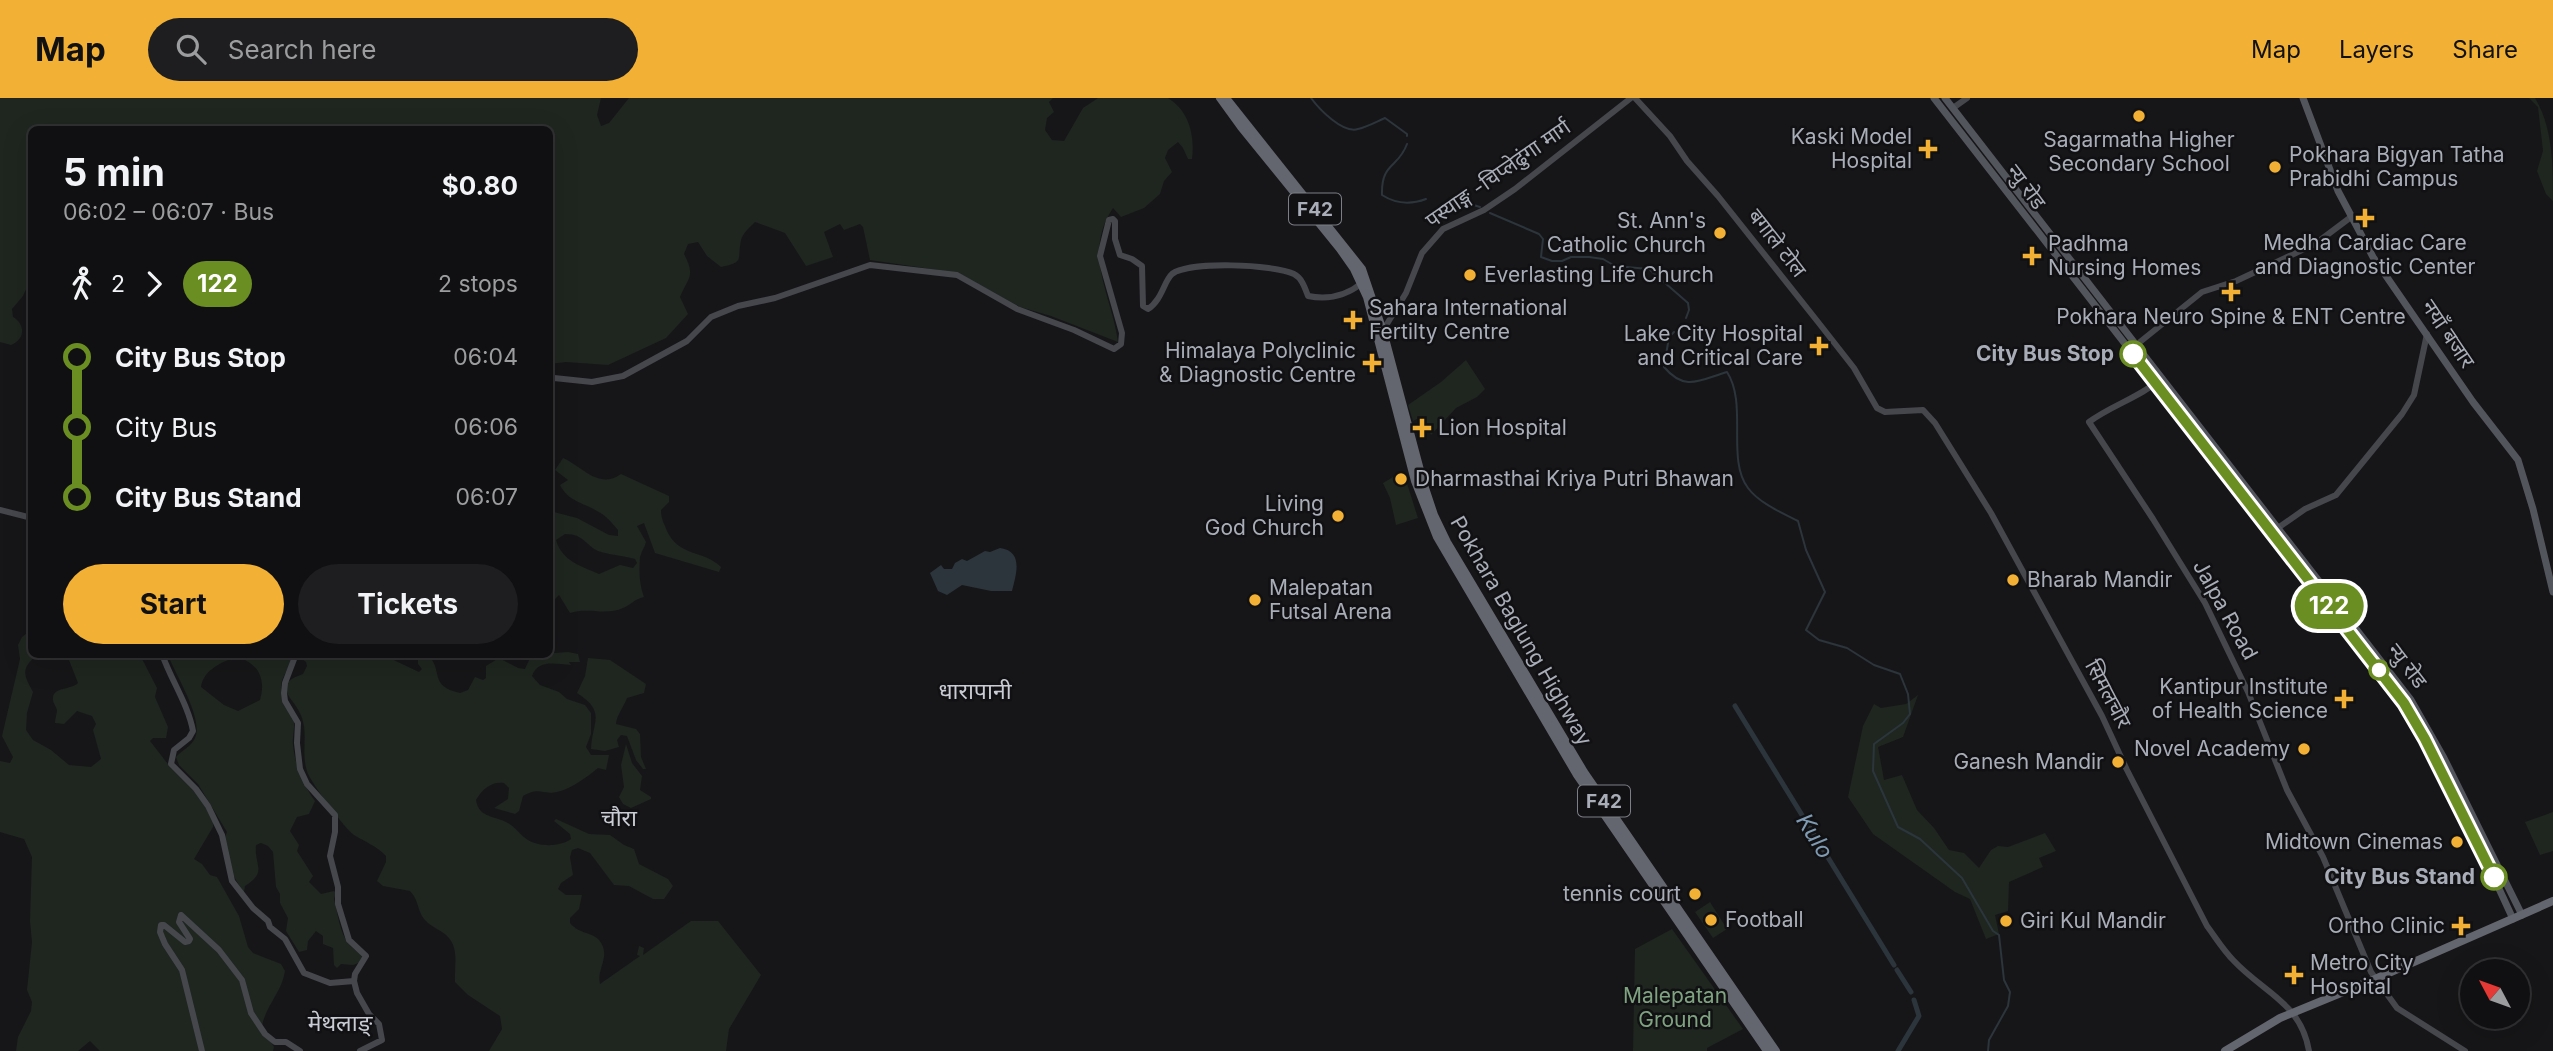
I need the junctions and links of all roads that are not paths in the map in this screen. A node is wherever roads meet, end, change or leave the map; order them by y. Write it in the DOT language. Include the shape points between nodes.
graph roads {
  1 [pos="1220,98"];
  2 [pos="1226,98"];
  3 [pos="1633,98"];
  4 [pos="1934,98"];
  5 [pos="1945,98"];
  6 [pos="1967,98"];
  7 [pos="2303,98"];
  8 [pos="1952,108"];
  9 [pos="2351,216"];
  10 [pos="1364,282"];
  11 [pos="1380,332"];
  12 [pos="2427,334"];
  13 [pos="2133,347"];
  14 [pos="553,378"];
  15 [pos="2159,380"];
  16 [pos="1885,412"];
  17 [pos="0,510"];
  18 [pos="28,516"];
  19 [pos="2275,530"];
  20 [pos="2553,592"];
  21 [pos="163,658"];
  22 [pos="294,658"];
  23 [pos="2553,901"];
  24 [pos="2518,917"];
  25 [pos="2375,979"];
  26 [pos="354,981"];
  27 [pos="2295,1013"];
  28 [pos="202,1051"];
  29 [pos="300,1051"];
  30 [pos="360,1051"];
  31 [pos="1767,1051"];
  32 [pos="1776,1051"];
  33 [pos="2225,1051"];
  34 [pos="2309,1051"];
  35 [pos="2465,1051"];
  1 -- 10 [label="highway, Pokhara Baglung Highway / F42"];
  2 -- 10 [label="highway, Pokhara Baglung Highway / F42" via="1347,247 1362,269"];
  3 -- 11 [label="street, पस्याङ्ग -चिप्लेढुंगा मार्ग" via="1484,210 1443,229 1422,253 1405,293"];
  3 -- 16 [label="street, बगाले टोल" via="1671,136 1854,368 1877,408"];
  4 -- 13 [label="main road, न्यु रोड"];
  5 -- 8 [label="main road, न्यु रोड"];
  6 -- 8 [label="street"];
  7 -- 9 [label="main road, नयाँ बजार"];
  8 -- 13 [label="main road, न्यु रोड"];
  9 -- 12 [label="main road, नयाँ बजार"];
  9 -- 13 [label="street" via="2315,244 2202,292"];
  10 -- 11 [label="highway, Pokhara Baglung Highway / F42"];
  10 -- 14 [label="street" via="1325,299 1308,296 1294,274 1227,264 1194,266 1172,274 1148,309 1143,306 1142,266 1120,255 1113,219 1105,229 1100,256 1122,333 1121,344 1114,349 1017,309 957,275 870,265 711,317 687,341 623,376 593,383"];
  11 -- 31 [label="highway, Pokhara Baglung Highway / F42" via="1415,481 1442,545 1577,775"];
  11 -- 32 [label="highway, Pokhara Baglung Highway / F42" via="1424,485 1447,542 1584,772"];
  12 -- 19 [label="street" via="2414,396 2402,414 2336,495"];
  12 -- 20 [label="main road, नयाँ बजार" via="2518,460"];
  13 -- 15 [label="main road, न्यु रोड"];
  15 -- 19 [label="main road, न्यु रोड"];
  15 -- 25 [label="street, Jalpa Road" via="2089,422 2205,603"];
  16 -- 27 [label="street, सिमलचौर" via="1923,410 1935,423 1991,513 2088,691 2207,926 2234,961"];
  17 -- 18 [label="street"];
  19 -- 24 [label="main road, न्यु रोड" via="2414,717"];
  21 -- 26 [label="street" via="193,731 174,750 172,764 208,806 222,835 232,881 285,939 304,973 330,984"];
  22 -- 26 [label="street" via="285,683 285,701 298,723 300,769 307,784 335,815 330,856 338,904 349,940 366,956"];
  23 -- 24 [label="highway"];
  24 -- 25 [label="highway"];
  25 -- 27 [label="highway"];
  25 -- 35 [label="street, Jalpa Road" via="2397,1008"];
  26 -- 30 [label="street" via="369,1014 379,1024 382,1040"];
  27 -- 33 [label="highway"];
  27 -- 34 [label="street"];
  28 -- 29 [label="street" via="182,970 160,932 164,925 189,942 179,922 181,915 219,950 242,980 251,1013 265,1034"];
}
